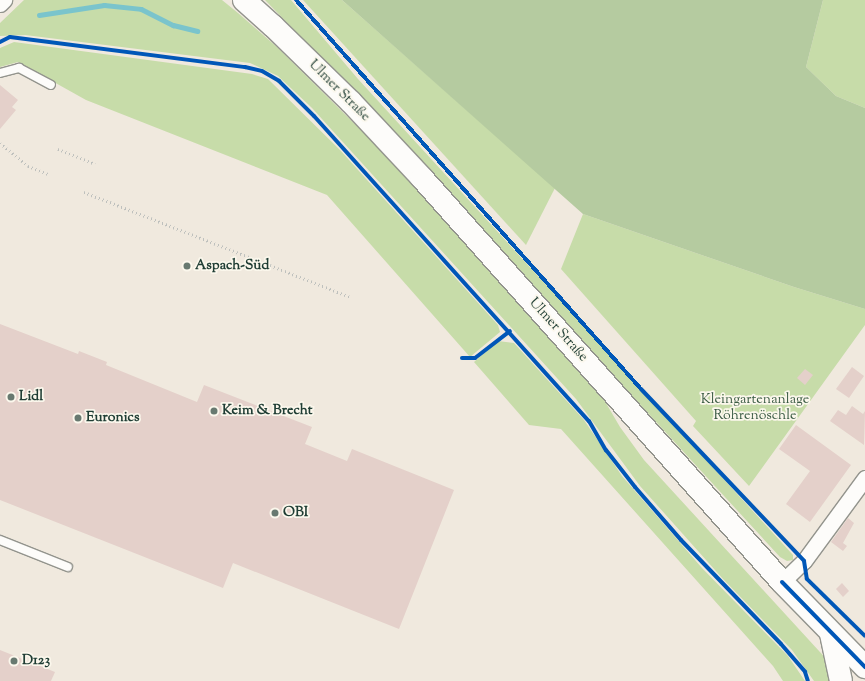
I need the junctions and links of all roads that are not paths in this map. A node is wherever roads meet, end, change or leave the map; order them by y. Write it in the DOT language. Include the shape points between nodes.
graph roads {
  1 [pos="4,0"];
  2 [pos="244,0"];
  3 [pos="0,4"];
  4 [pos="0,72"];
  5 [pos="51,85"];
  6 [pos="865,478"];
  7 [pos="0,540"];
  8 [pos="68,567"];
  9 [pos="782,582"];
  10 [pos="831,634"];
  11 [pos="865,666"];
  12 [pos="841,681"];
  1 -- 3 [label="street"];
  2 -- 9 [label="main road, Ulmer Straße" via="345,97 422,178"];
  4 -- 5 [label="lane" via="20,68"];
  6 -- 9 [label="street" via="804,561"];
  7 -- 8 [label="lane"];
  9 -- 10 [label="main road, Ulmer Straße"];
  10 -- 11 [label="main road, Ulmer Straße"];
  10 -- 12 [label="main road"];
}
